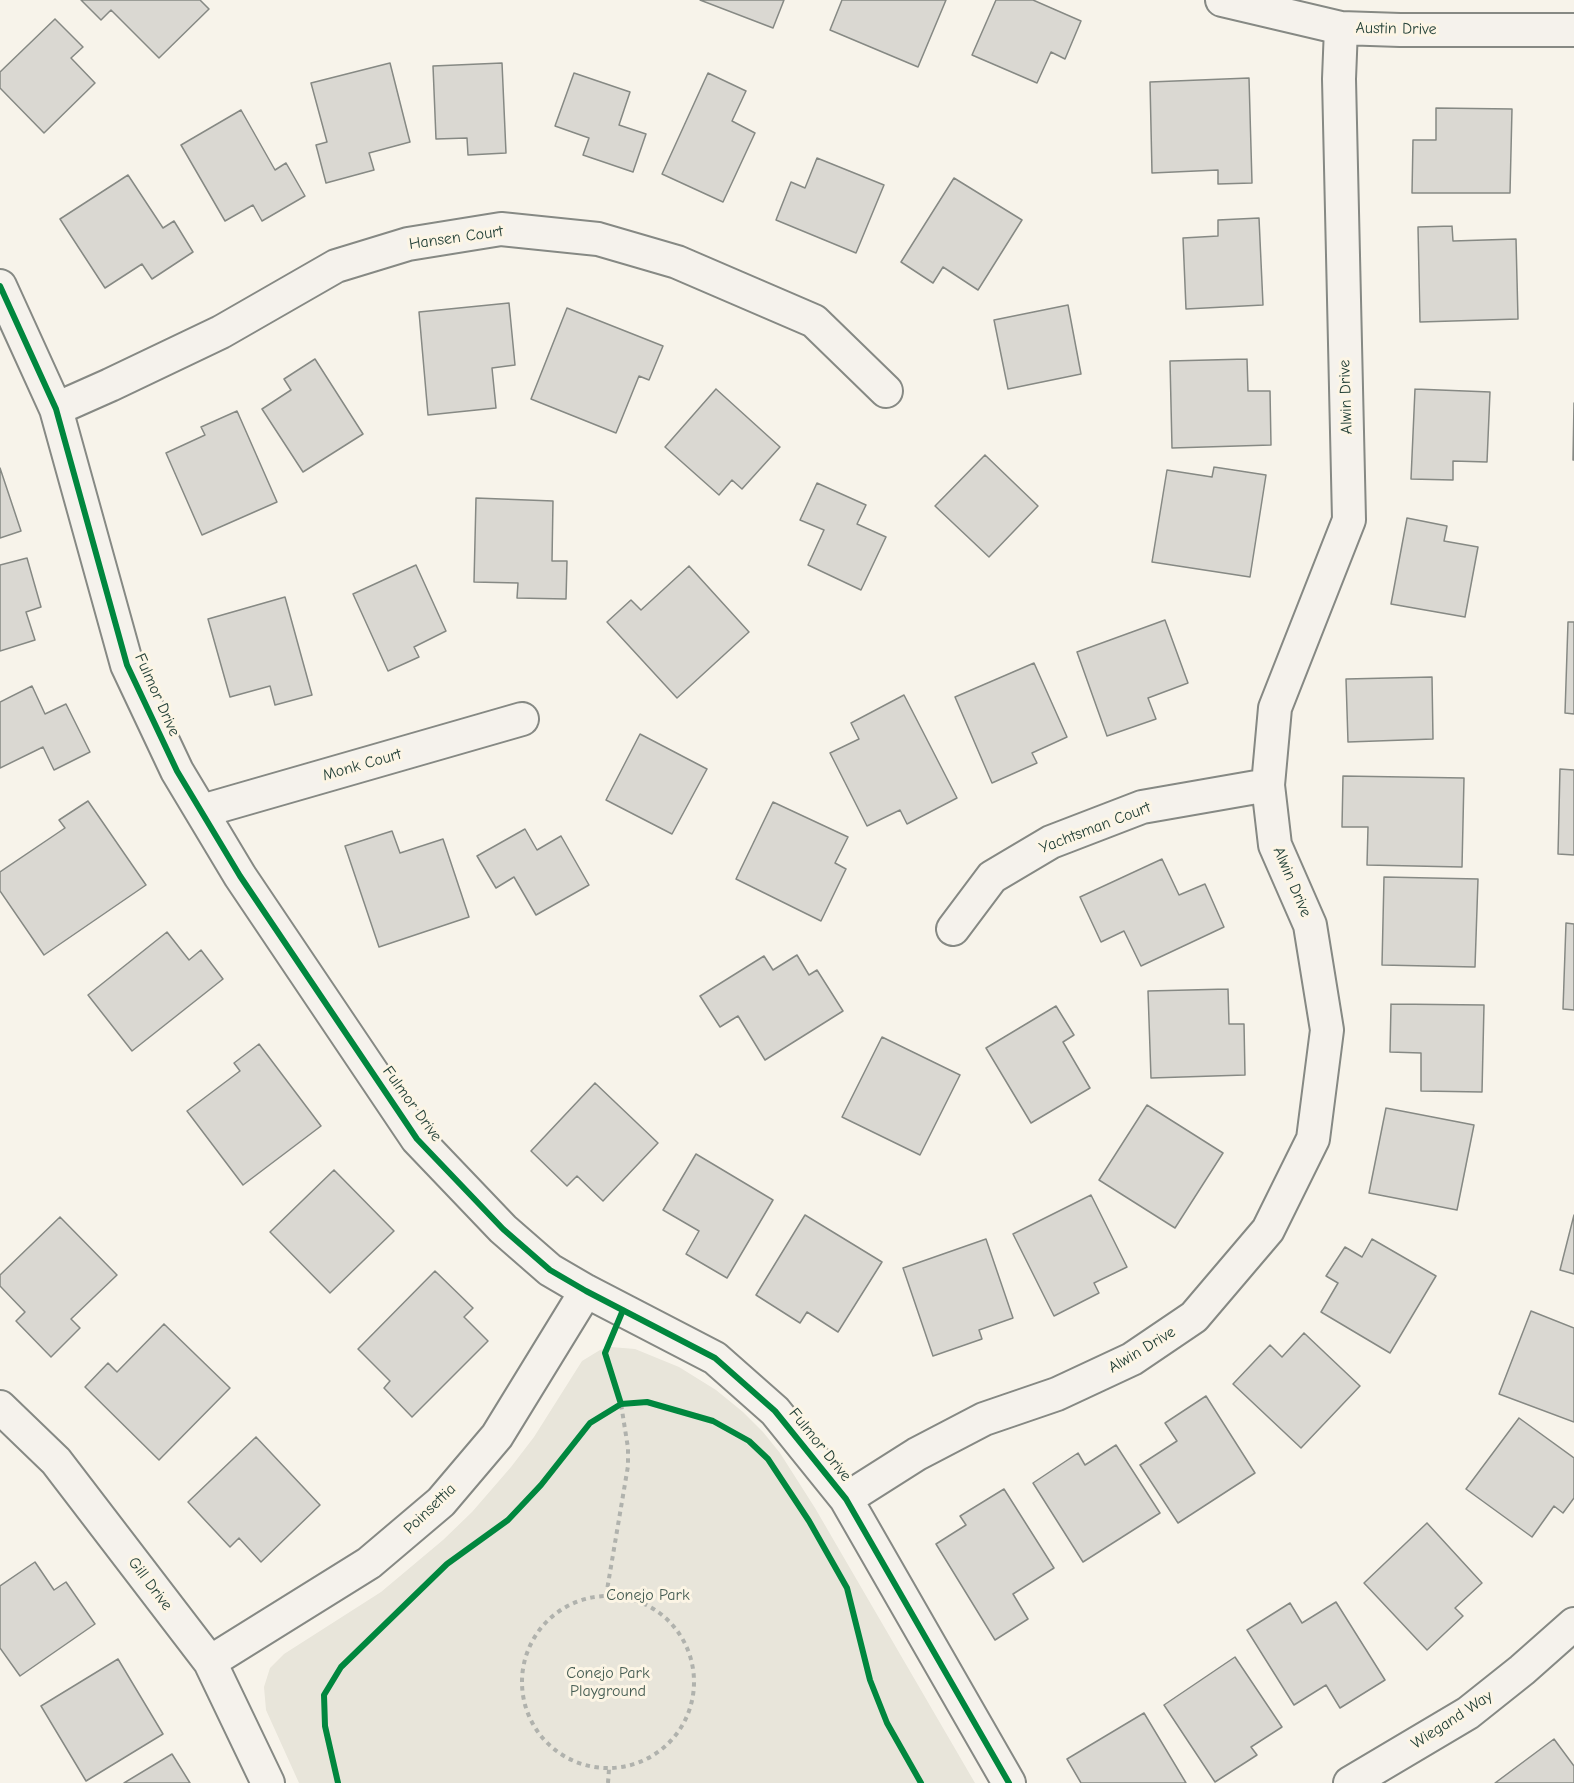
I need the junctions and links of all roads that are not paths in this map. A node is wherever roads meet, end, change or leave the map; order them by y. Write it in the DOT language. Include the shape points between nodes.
graph roads {
  1 [pos="1222,0"];
  2 [pos="1341,28"];
  3 [pos="1574,30"];
  4 [pos="0,286"];
  5 [pos="886,391"];
  6 [pos="56,409"];
  7 [pos="522,719"];
  8 [pos="1268,785"];
  9 [pos="202,811"];
  10 [pos="953,929"];
  11 [pos="586,1292"];
  12 [pos="0,1407"];
  13 [pos="846,1499"];
  14 [pos="1574,1624"];
  15 [pos="210,1662"];
  16 [pos="268,1783"];
  17 [pos="1009,1783"];
  18 [pos="1350,1783"];
  1 -- 2 [label="street, Austin Drive"];
  2 -- 3 [label="street, Austin Drive"];
  2 -- 8 [label="street, Alwin Drive" via="1349,520 1275,708"];
  4 -- 6 [label="street, Fulmor Drive"];
  5 -- 6 [label="street, Hansen Court" via="814,321 677,262 598,238 501,230 408,244 336,266 221,332"];
  6 -- 9 [label="street, Fulmor Drive" via="127,665 177,771"];
  7 -- 9 [label="street, Monk Court"];
  8 -- 10 [label="street, Yachtsman Court" via="1142,807 1051,842 992,877"];
  8 -- 13 [label="street, Alwin Drive" via="1275,845 1310,925 1327,1030 1313,1138 1268,1230 1194,1317 1132,1359 1057,1394 984,1419 917,1454"];
  9 -- 11 [label="street, Fulmor Drive" via="240,876 417,1138 503,1228 550,1270"];
  11 -- 13 [label="street, Fulmor Drive" via="715,1358 775,1411"];
  11 -- 15 [label="street, Poinsettia" via="497,1436 441,1502 369,1563"];
  12 -- 15 [label="street, Gill Drive" via="56,1461"];
  13 -- 17 [label="street, Fulmor Drive"];
  14 -- 18 [label="street, Wiegand Way" via="1468,1713"];
  15 -- 16 [label="street, Gill Drive"];
}
